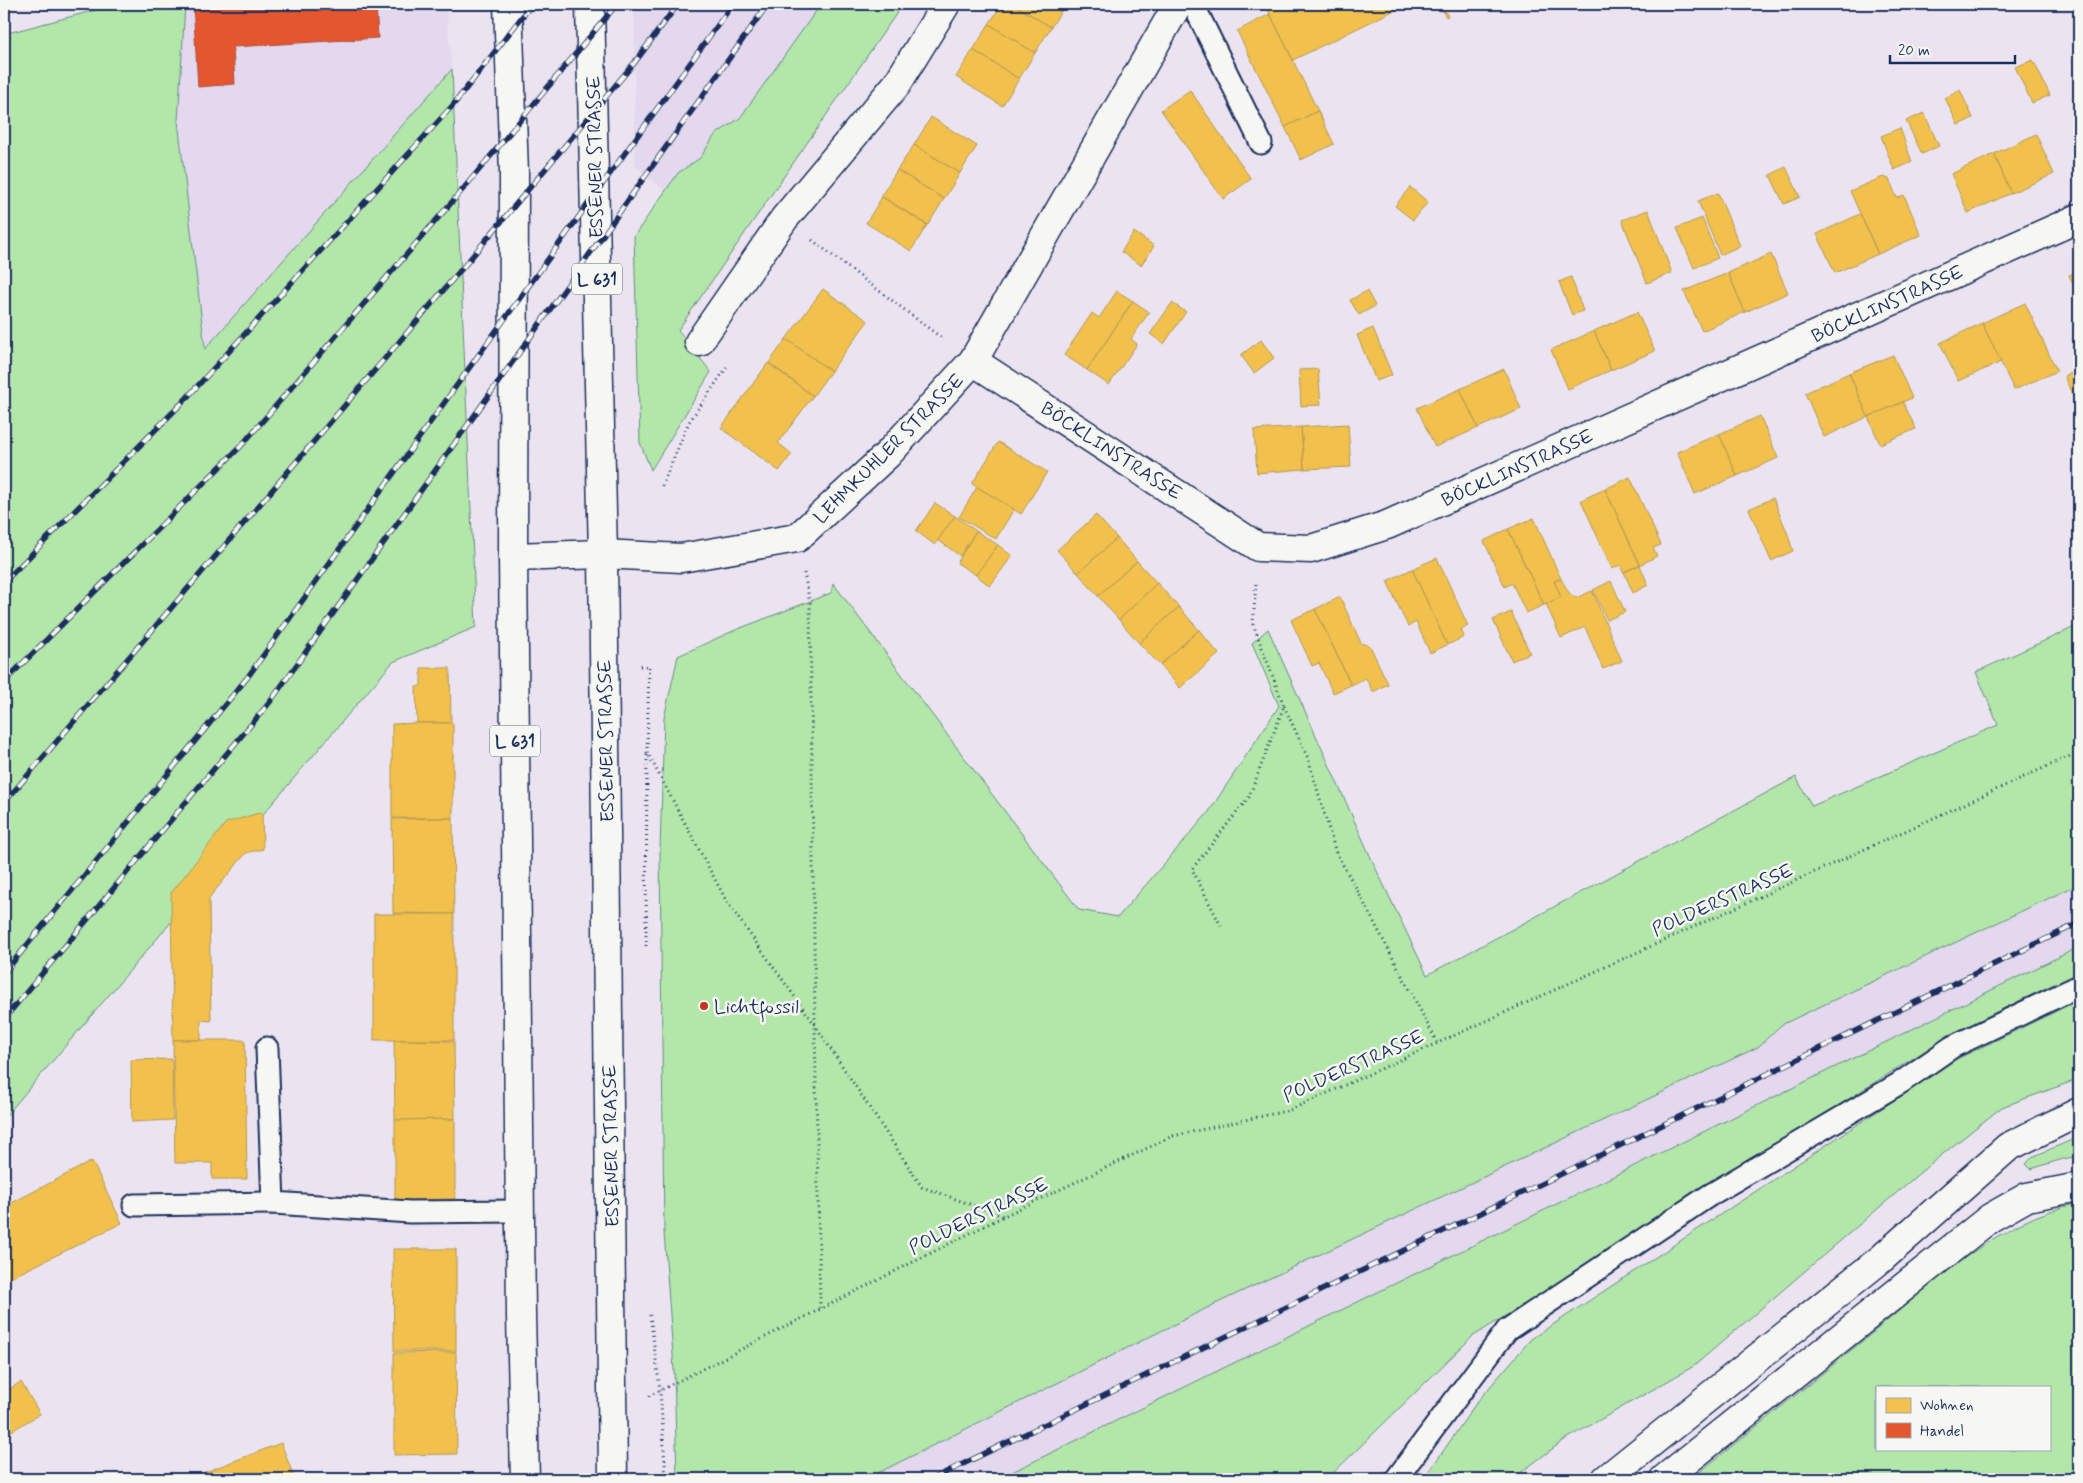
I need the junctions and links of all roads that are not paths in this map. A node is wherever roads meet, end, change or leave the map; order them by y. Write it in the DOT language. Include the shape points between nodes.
graph roads {
  1 [pos="508,4"];
  2 [pos="590,4"];
  3 [pos="946,4"];
  4 [pos="1178,4"];
  5 [pos="1193,4"];
  6 [pos="1261,143"];
  7 [pos="2079,218"];
  8 [pos="699,342"];
  9 [pos="973,361"];
  10 [pos="603,554"];
  11 [pos="513,557"];
  12 [pos="2079,986"];
  13 [pos="267,1048"];
  14 [pos="2079,1112"];
  15 [pos="2079,1187"];
  16 [pos="273,1203"];
  17 [pos="134,1205"];
  18 [pos="520,1211"];
  19 [pos="525,1479"];
  20 [pos="613,1479"];
  21 [pos="1396,1479"];
  22 [pos="1606,1479"];
  23 [pos="1664,1479"];
  1 -- 11 [label="main road, L 631" via="514,173"];
  2 -- 10 [label="main road, ESSENER STRASSE / L 631"];
  3 -- 8 [label="main road" via="897,84 784,219"];
  4 -- 9 [label="main road, LEHMKUHLER STRASSE"];
  5 -- 6 [label="lane"];
  7 -- 9 [label="main road, BÖCKLINSTRASSE" via="1387,525 1311,549 1258,547"];
  9 -- 10 [label="main road, LEHMKUHLER STRASSE" via="887,455 797,538 681,558"];
  10 -- 11 [label="main road, LEHMKUHLER STRASSE"];
  10 -- 20 [label="main road, ESSENER STRASSE / L 631"];
  11 -- 18 [label="main road, L 631"];
  12 -- 21 [label="lane" via="1952,1047 1900,1083 1710,1195 1507,1330"];
  13 -- 16 [label="lane"];
  14 -- 22 [label="main road" via="2008,1147 1881,1259"];
  15 -- 23 [label="main road" via="2027,1197 1990,1218"];
  16 -- 17 [label="lane"];
  16 -- 18 [label="lane" via="410,1212"];
  18 -- 19 [label="main road, L 631"];
}
